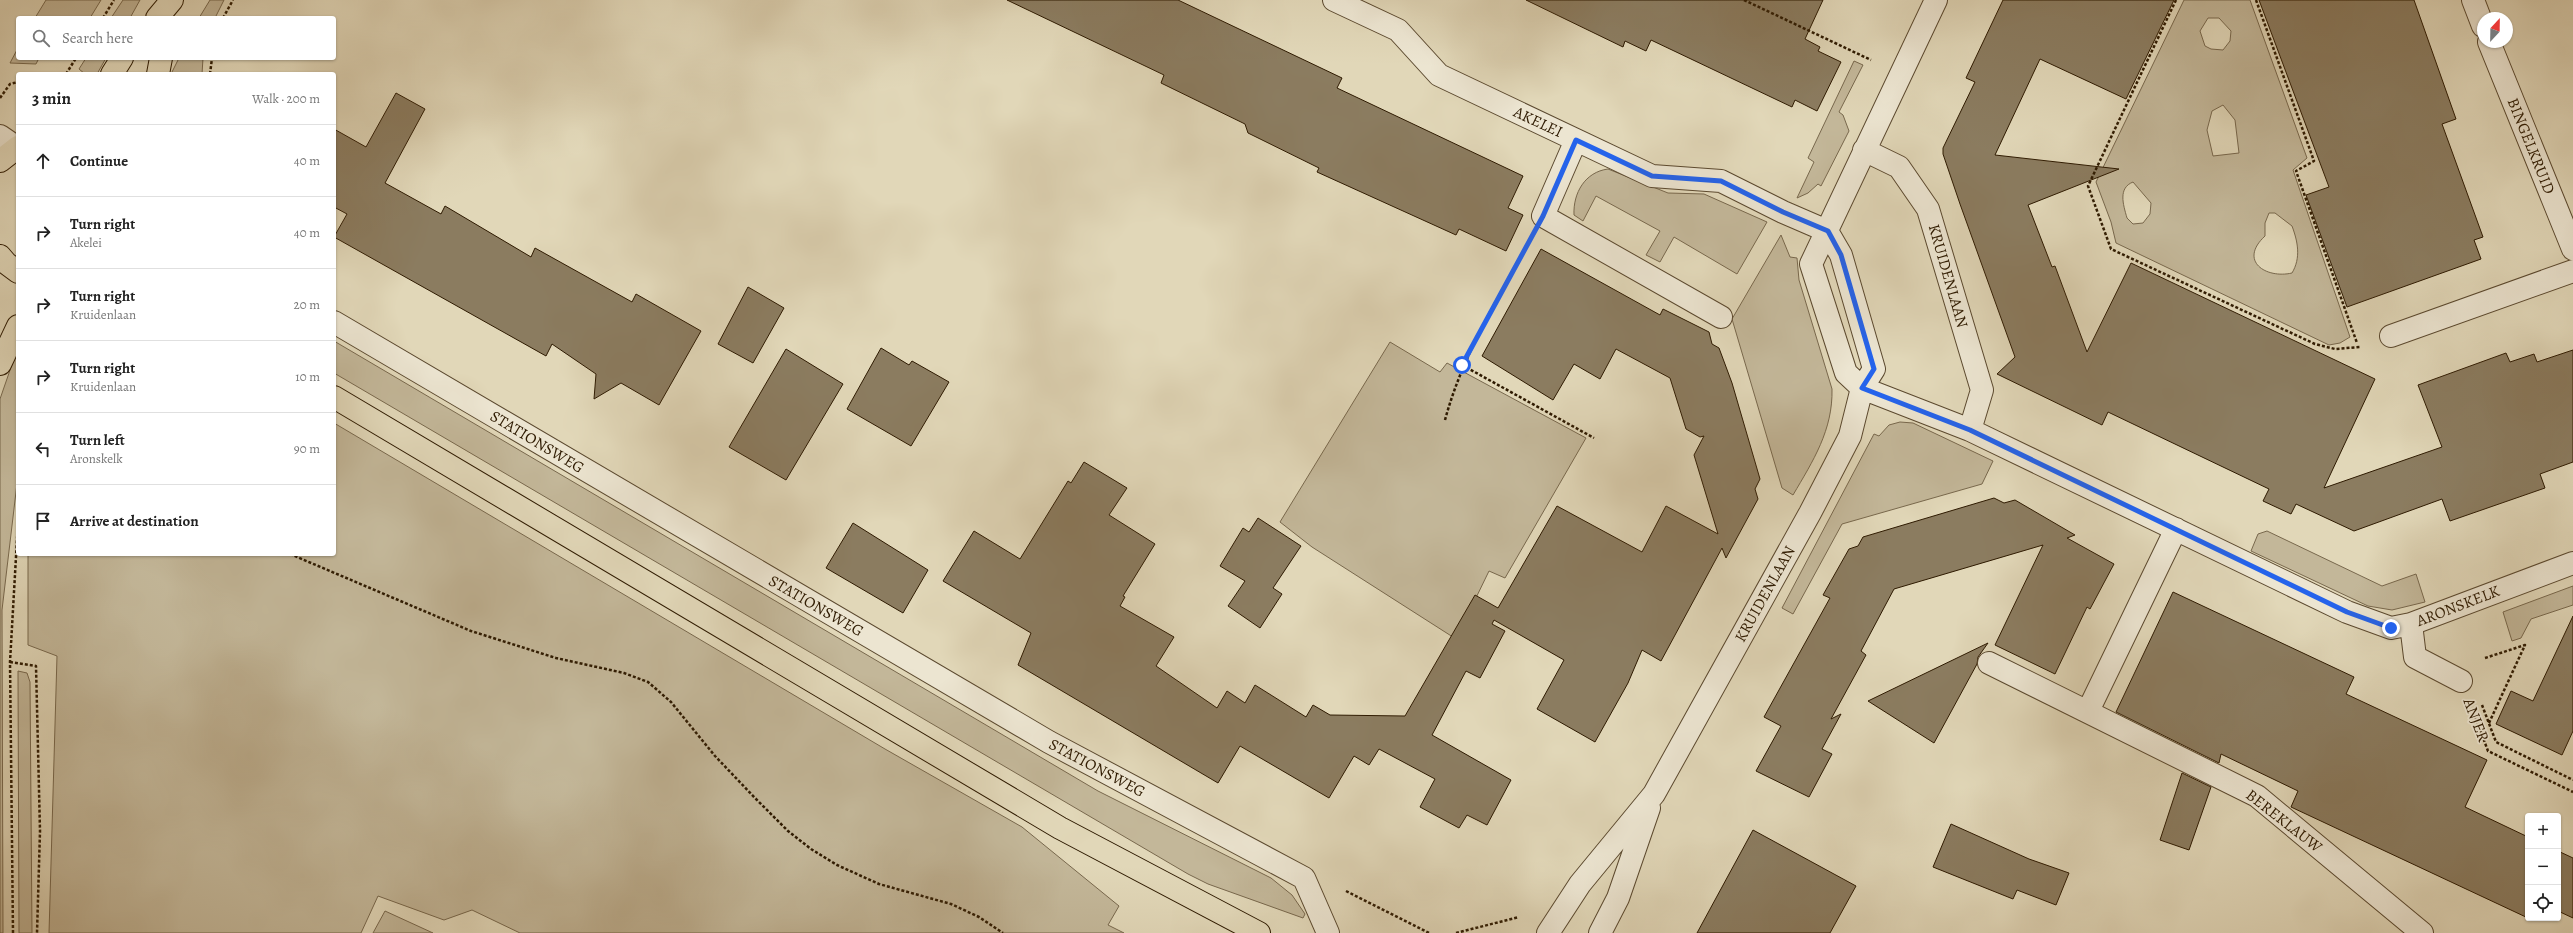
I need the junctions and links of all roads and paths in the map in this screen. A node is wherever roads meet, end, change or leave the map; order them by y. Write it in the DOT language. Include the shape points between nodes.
graph roads {
  1 [pos="114,0"];
  2 [pos="234,0"];
  3 [pos="1334,0"];
  4 [pos="1744,0"];
  5 [pos="1936,0"];
  6 [pos="2176,0"];
  7 [pos="2256,0"];
  8 [pos="2472,0"];
  9 [pos="2477,12"];
  10 [pos="103,16"];
  11 [pos="225,16"];
  12 [pos="2492,48"];
  13 [pos="75,60"];
  14 [pos="121,60"];
  15 [pos="161,60"];
  16 [pos="212,60"];
  17 [pos="67,72"];
  18 [pos="113,72"];
  19 [pos="158,72"];
  20 [pos="210,72"];
  21 [pos="1900,74"];
  22 [pos="16,82"];
  23 [pos="0,98"];
  24 [pos="1576,140"];
  25 [pos="11,143"];
  26 [pos="1864,150"];
  27 [pos="0,161"];
  28 [pos="1543,216"];
  29 [pos="1828,231"];
  30 [pos="2573,249"];
  31 [pos="2573,271"];
  32 [pos="1722,317"];
  33 [pos="336,323"];
  34 [pos="16,330"];
  35 [pos="2391,336"];
  36 [pos="2358,347"];
  37 [pos="0,364"];
  38 [pos="1462,365"];
  39 [pos="1862,388"];
  40 [pos="336,398"];
  41 [pos="1445,420"];
  42 [pos="1970,430"];
  43 [pos="1594,438"];
  44 [pos="2176,529"];
  45 [pos="16,556"];
  46 [pos="295,556"];
  47 [pos="2573,563"];
  48 [pos="2411,624"];
  49 [pos="10,662"];
  50 [pos="1989,663"];
  51 [pos="2461,681"];
  52 [pos="2088,711"];
  53 [pos="2489,723"];
  54 [pos="2573,780"];
  55 [pos="2573,792"];
  56 [pos="1654,794"];
  57 [pos="1304,878"];
  58 [pos="1550,929"];
  59 [pos="13,933"];
  60 [pos="37,933"];
  61 [pos="1003,933"];
  62 [pos="1259,933"];
  63 [pos="1328,933"];
  64 [pos="1429,933"];
  65 [pos="1456,933"];
  66 [pos="1600,933"];
  67 [pos="2422,933"];
  1 -- 10 [label="path"];
  2 -- 11 [label="path"];
  3 -- 24 [label="street, AKELEI" via="1398,30 1439,75"];
  4 -- 21 [label="path"];
  5 -- 21 [label="street"];
  6 -- 36 [label="path" via="2088,186 2111,250 2315,344 2335,349"];
  7 -- 36 [label="path" via="2314,161 2296,171"];
  8 -- 9 [label="street"];
  12 -- 30 [label="street, BINGELKRUID"];
  13 -- 17 [label="path"];
  14 -- 18 [label="main road"];
  15 -- 19 [label="main road"];
  16 -- 20 [label="path"];
  21 -- 26 [label="street"];
  22 -- 23 [label="path" via="10,84"];
  24 -- 28 [label="street"];
  24 -- 29 [label="street, AKELEI" via="1652,176 1721,181"];
  25 -- 27 [label="main road"];
  26 -- 29 [label="street" via="1842,193"];
  26 -- 42 [label="street, KRUIDENLAAN" via="1899,167 1928,208 1982,390"];
  28 -- 32 [label="street"];
  28 -- 38 [label="path"];
  29 -- 39 [label="street, KRUIDENLAAN" via="1841,255 1874,369"];
  29 -- 39 [label="street" via="1811,264 1846,374"];
  31 -- 35 [label="street"];
  33 -- 57 [label="street, STATIONSWEG" via="1049,742"];
  34 -- 37 [label="main road"];
  35 -- 36 [label="path"];
  38 -- 41 [label="path"];
  38 -- 43 [label="path"];
  39 -- 42 [label="street, ARONSKELK"];
  39 -- 56 [label="street, KRUIDENLAAN" via="1850,436"];
  40 -- 62 [label="main road" via="1060,828"];
  42 -- 44 [label="street, ARONSKELK"];
  44 -- 48 [label="street, ARONSKELK" via="2347,612 2391,628"];
  44 -- 52 [label="street"];
  45 -- 49 [label="path"];
  46 -- 61 [label="path" via="471,631 556,658 624,673 648,682 671,702 715,756 755,798 788,831 811,849 837,865 879,884 951,904"];
  47 -- 48 [label="street, ARONSKELK"];
  48 -- 51 [label="street, ANJER" via="2415,657"];
  49 -- 59 [label="path"];
  49 -- 60 [label="path" via="36,666 40,831"];
  50 -- 52 [label="street, BEREKLAUW"];
  51 -- 55 [label="path, ANJER" via="2488,751"];
  52 -- 67 [label="street, BEREKLAUW" via="2257,796"];
  53 -- 54 [label="path" via="2496,742"];
  56 -- 58 [label="street, KRUIDENLAAN" via="1580,884"];
  56 -- 66 [label="street, KRUIDENLAAN" via="1618,898"];
  57 -- 63 [label="street"];
  57 -- 64 [label="path" via="1350,892"];
  58 -- 65 [label="path" via="1534,914"];
}
